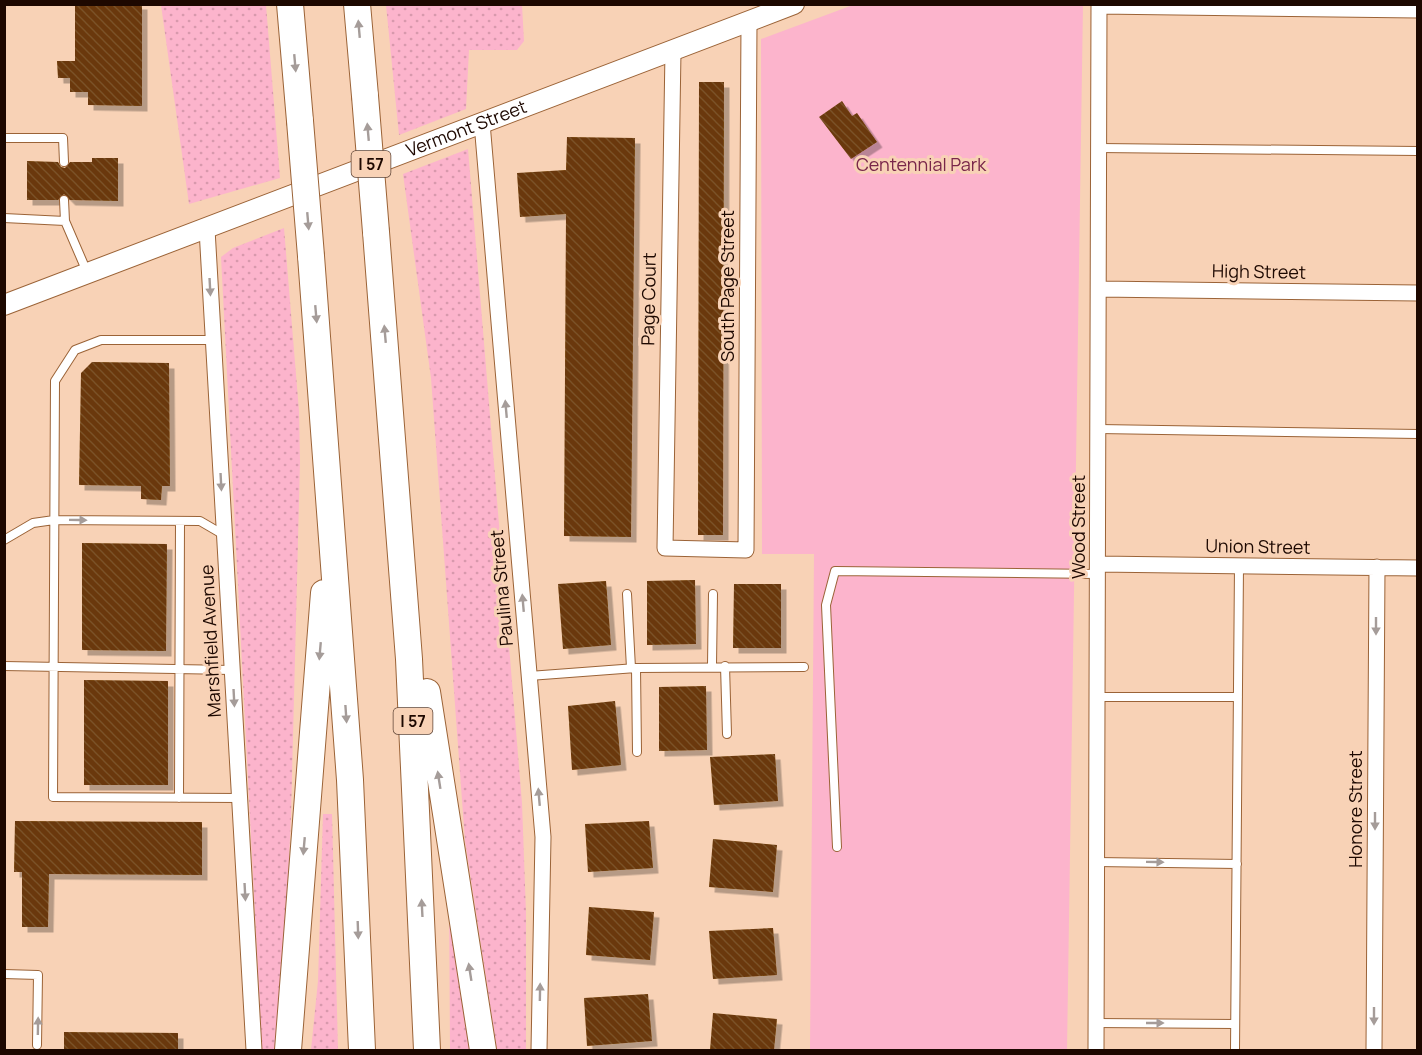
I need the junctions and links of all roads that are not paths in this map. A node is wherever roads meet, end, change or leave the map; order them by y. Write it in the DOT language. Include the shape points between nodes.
graph roads {
  1 [pos="290,4"];
  2 [pos="357,4"];
  3 [pos="794,4"];
  4 [pos="1100,5"];
  5 [pos="1418,10"];
  6 [pos="749,22"];
  7 [pos="673,51"];
  8 [pos="482,123"];
  9 [pos="4,138"];
  10 [pos="1099,148"];
  11 [pos="1418,151"];
  12 [pos="64,162"];
  13 [pos="64,200"];
  14 [pos="4,218"];
  15 [pos="65,221"];
  16 [pos="207,229"];
  17 [pos="87,274"];
  18 [pos="1100,289"];
  19 [pos="1418,293"];
  20 [pos="4,305"];
  21 [pos="213,340"];
  22 [pos="389,392"];
  23 [pos="1099,429"];
  24 [pos="1418,434"];
  25 [pos="331,509"];
  26 [pos="54,520"];
  27 [pos="180,521"];
  28 [pos="224,536"];
  29 [pos="4,540"];
  30 [pos="665,548"];
  31 [pos="1239,566"];
  32 [pos="1377,567"];
  33 [pos="1418,568"];
  34 [pos="1098,569"];
  35 [pos="627,594"];
  36 [pos="713,594"];
  37 [pos="712,665"];
  38 [pos="4,666"];
  39 [pos="725,666"];
  40 [pos="53,667"];
  41 [pos="804,667"];
  42 [pos="633,668"];
  43 [pos="179,669"];
  44 [pos="232,670"];
  45 [pos="529,676"];
  46 [pos="1098,697"];
  47 [pos="1238,698"];
  48 [pos="727,734"];
  49 [pos="637,752"];
  50 [pos="179,798"];
  51 [pos="239,798"];
  52 [pos="837,847"];
  53 [pos="1097,862"];
  54 [pos="1237,864"];
  55 [pos="4,974"];
  56 [pos="1096,1023"];
  57 [pos="1235,1024"];
  58 [pos="37,1045"];
  59 [pos="254,1050"];
  60 [pos="288,1050"];
  61 [pos="362,1050"];
  62 [pos="427,1050"];
  63 [pos="483,1050"];
  64 [pos="539,1050"];
  65 [pos="1096,1050"];
  66 [pos="1235,1050"];
  67 [pos="1374,1050"];
  1 -- 25 [label="highway, one-way, bridge"];
  22 -- 2 [label="highway, I 57, one-way, bridge"];
  3 -- 6 [label="street, Vermont Street"];
  4 -- 5 [label="street"];
  4 -- 10 [label="street, Wood Street"];
  6 -- 7 [label="street, Vermont Street"];
  6 -- 30 [label="street, South Page Street" via="746,550"];
  7 -- 8 [label="street, Vermont Street"];
  7 -- 30 [label="street, Page Court"];
  8 -- 16 [label="street, Vermont Street"];
  45 -- 8 [label="street, Paulina Street, one-way"];
  9 -- 12 [label="lane" via="63,138"];
  10 -- 11 [label="lane"];
  10 -- 18 [label="street, Wood Street"];
  13 -- 15 [label="lane"];
  14 -- 15 [label="lane"];
  15 -- 17 [label="lane"];
  16 -- 17 [label="street, Vermont Street"];
  16 -- 21 [label="street, Marshfield Avenue, one-way"];
  17 -- 20 [label="street, Vermont Street"];
  18 -- 19 [label="street, High Street"];
  18 -- 23 [label="street, Wood Street"];
  21 -- 26 [label="lane" via="101,340 75,350 55,381"];
  21 -- 28 [label="street, Marshfield Avenue, one-way"];
  62 -- 22 [label="highway, I 57, one-way" via="417,792"];
  63 -- 22 [label="highway, one-way" via="435,754"];
  23 -- 24 [label="lane"];
  23 -- 34 [label="street, Wood Street"];
  25 -- 60 [label="highway, one-way"];
  25 -- 61 [label="highway, one-way" via="351,792"];
  26 -- 27 [label="lane, one-way"];
  26 -- 29 [label="lane" via="33,523"];
  26 -- 40 [label="lane"];
  27 -- 28 [label="lane" via="201,521"];
  27 -- 43 [label="lane"];
  28 -- 44 [label="street, Marshfield Avenue"];
  31 -- 32 [label="street, Union Street"];
  31 -- 34 [label="street, Union Street"];
  31 -- 47 [label="lane"];
  32 -- 33 [label="street, Union Street"];
  32 -- 67 [label="street, Honore Street, one-way"];
  34 -- 46 [label="street, Wood Street"];
  34 -- 52 [label="lane" via="835,571 826,605"];
  35 -- 42 [label="lane"];
  36 -- 37 [label="lane"];
  37 -- 39 [label="lane"];
  37 -- 42 [label="lane"];
  38 -- 40 [label="lane"];
  39 -- 41 [label="lane"];
  39 -- 48 [label="lane"];
  40 -- 43 [label="lane"];
  40 -- 50 [label="lane" via="53,797"];
  42 -- 45 [label="lane"];
  42 -- 49 [label="lane"];
  43 -- 44 [label="lane"];
  43 -- 50 [label="lane"];
  44 -- 51 [label="street, Marshfield Avenue, one-way"];
  64 -- 45 [label="street, Paulina Street, one-way" via="543,837"];
  46 -- 47 [label="lane"];
  46 -- 53 [label="street, Wood Street"];
  47 -- 54 [label="lane"];
  50 -- 51 [label="lane"];
  51 -- 59 [label="street, Marshfield Avenue, one-way"];
  53 -- 54 [label="lane, one-way"];
  53 -- 56 [label="street, Wood Street"];
  54 -- 57 [label="lane"];
  58 -- 55 [label="lane, one-way" via="38,975"];
  56 -- 57 [label="lane, one-way"];
  56 -- 65 [label="street, Wood Street"];
  57 -- 66 [label="lane"];
}
